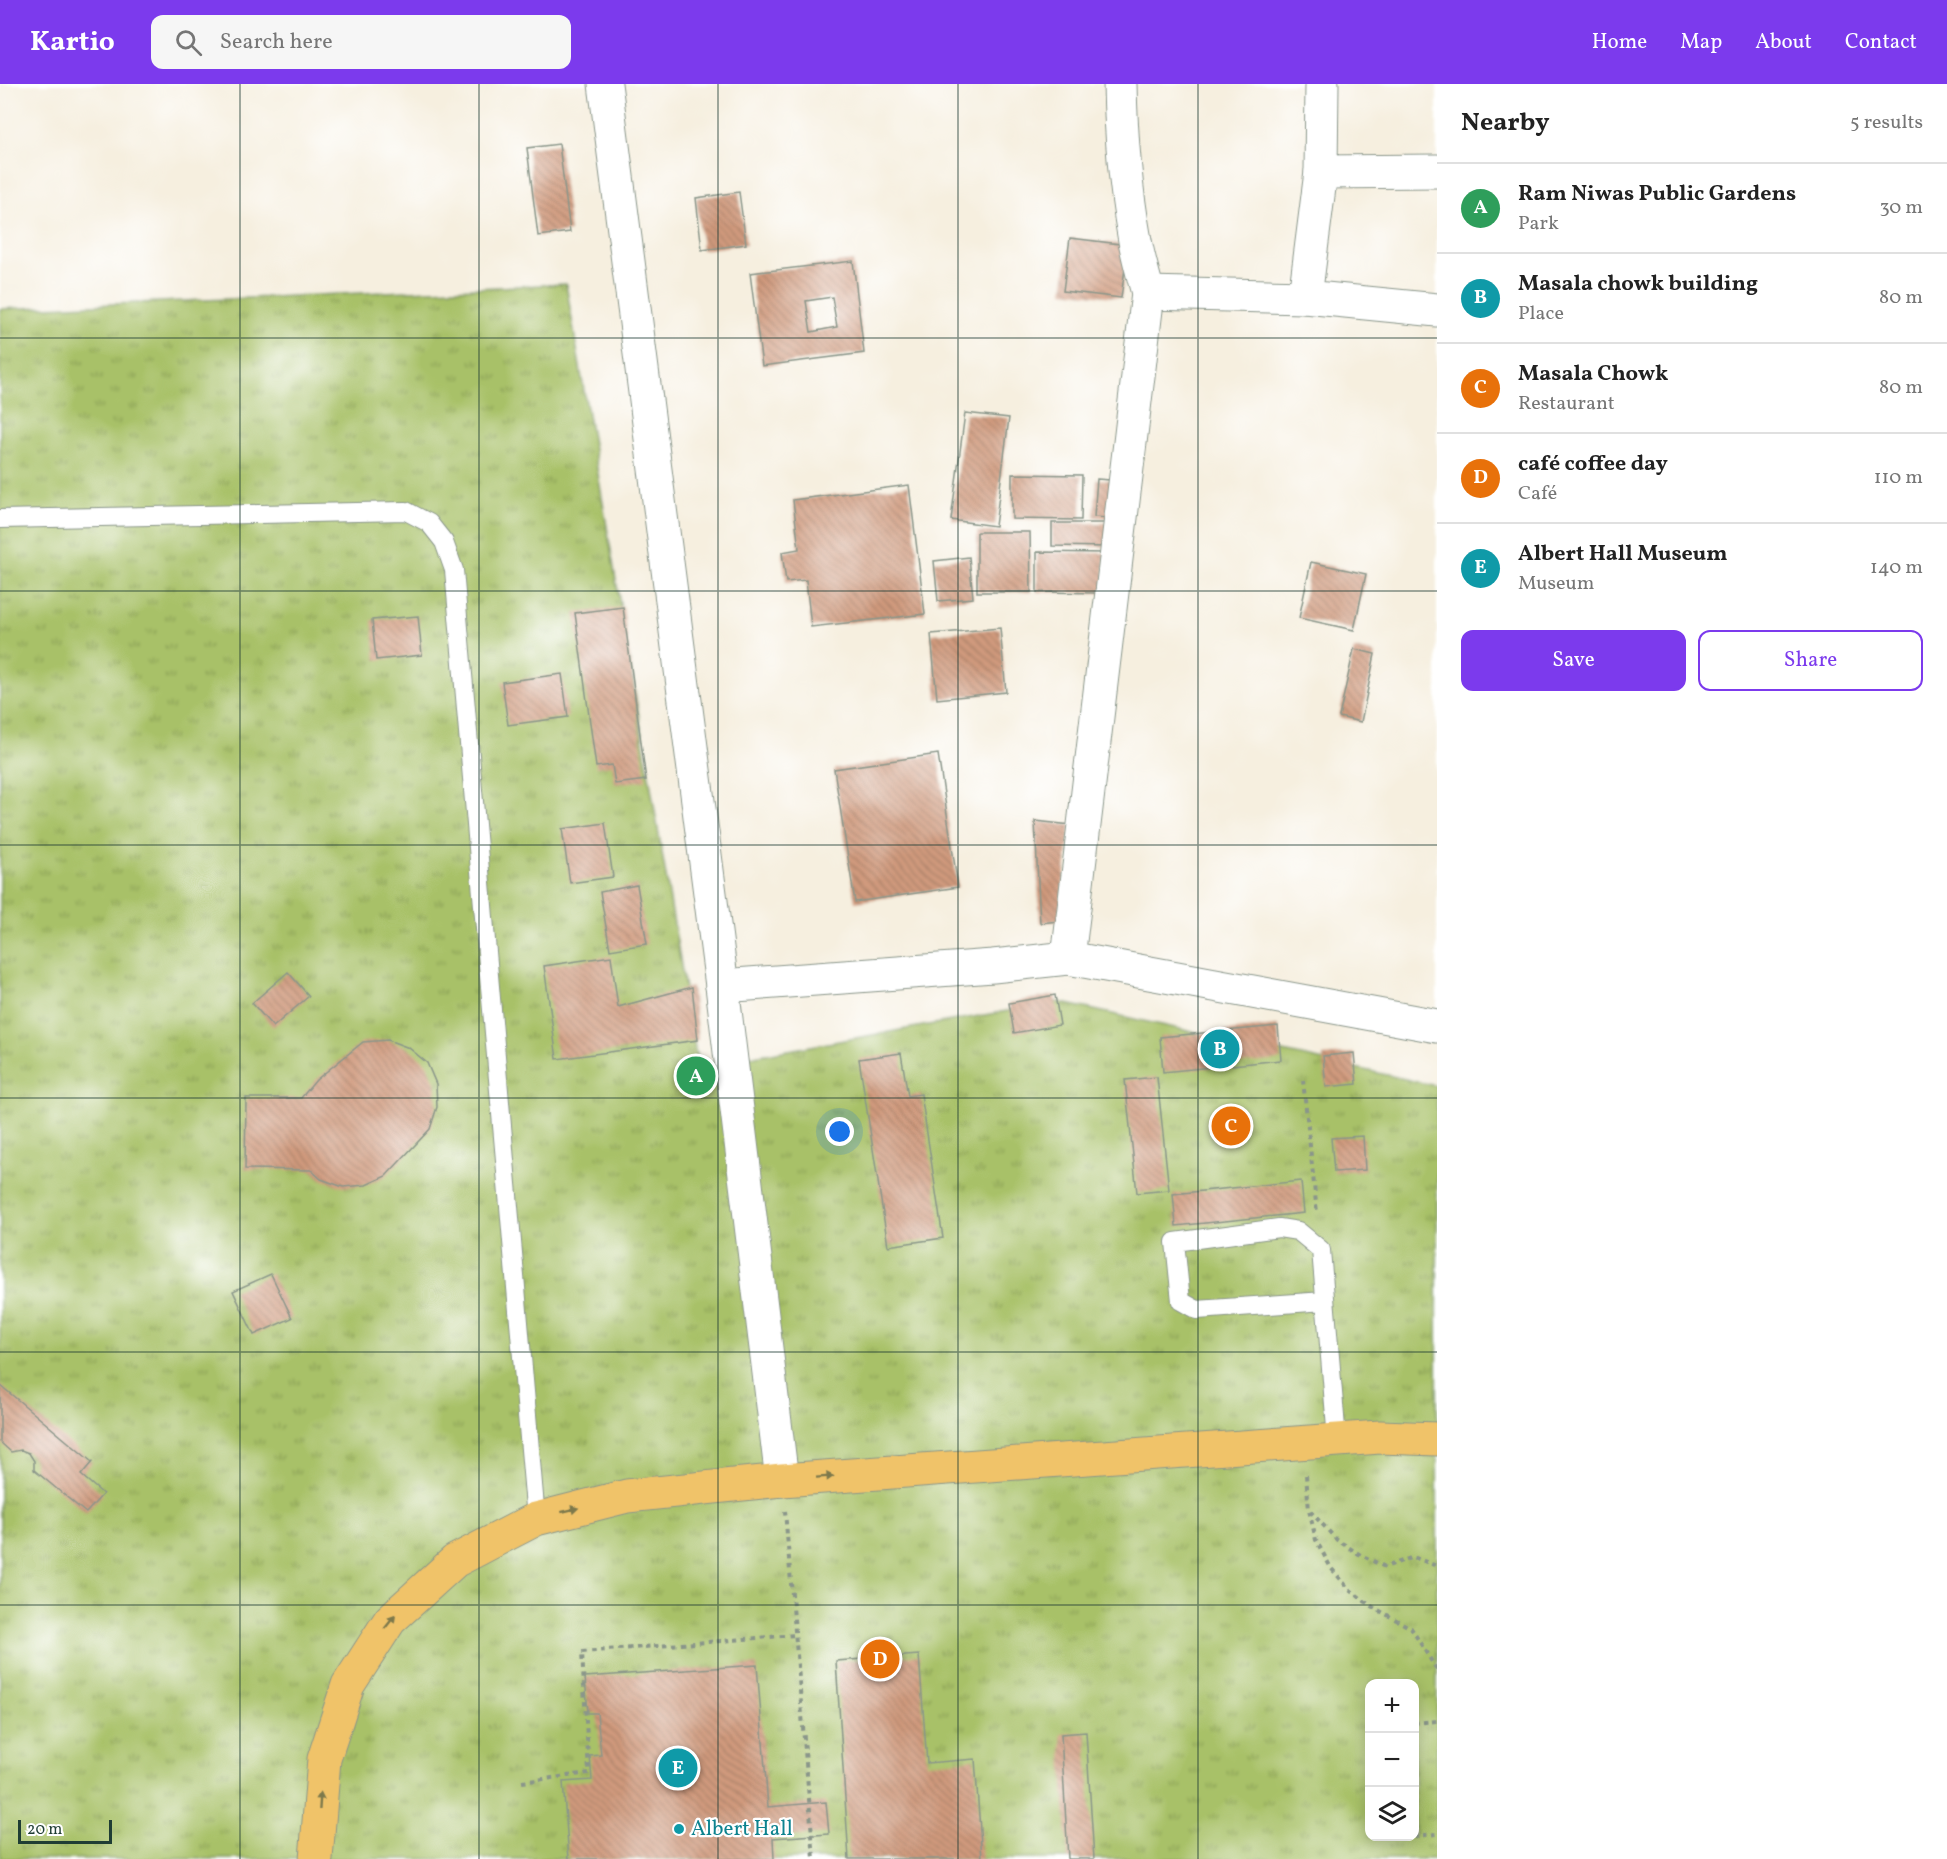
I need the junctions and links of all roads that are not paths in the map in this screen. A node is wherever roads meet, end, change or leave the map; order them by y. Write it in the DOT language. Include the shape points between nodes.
graph roads {
  1 [pos="605,84"];
  2 [pos="1120,84"];
  3 [pos="1322,84"];
  4 [pos="1437,171"];
  5 [pos="1321,172"];
  6 [pos="1148,293"];
  7 [pos="1305,297"];
  8 [pos="1437,310"];
  9 [pos="0,519"];
  10 [pos="1068,958"];
  11 [pos="722,986"];
  12 [pos="1437,1026"];
  13 [pos="1325,1301"];
  14 [pos="1437,1439"];
  15 [pos="1337,1440"];
  16 [pos="782,1480"];
  17 [pos="536,1519"];
  18 [pos="316,1859"];
  1 -- 11 [label="street"];
  2 -- 6 [label="street" via="1121,133 1134,236"];
  3 -- 5 [label="street"];
  4 -- 5 [label="street"];
  5 -- 7 [label="street"];
  6 -- 7 [label="street"];
  6 -- 10 [label="street"];
  7 -- 8 [label="street"];
  9 -- 17 [label="lane" via="406,511 429,523 444,542 454,570"];
  10 -- 11 [label="street"];
  10 -- 12 [label="street"];
  11 -- 16 [label="street"];
  13 -- 13 [label="lane" via="1321,1250 1298,1231 1279,1228 1175,1242 1180,1302 1197,1310"];
  13 -- 15 [label="lane"];
  14 -- 15 [label="main road"];
  16 -- 15 [label="main road, one-way"];
  17 -- 16 [label="main road, one-way" via="627,1496"];
  18 -- 17 [label="main road, one-way" via="324,1759 348,1685 390,1620 455,1561"];
}
